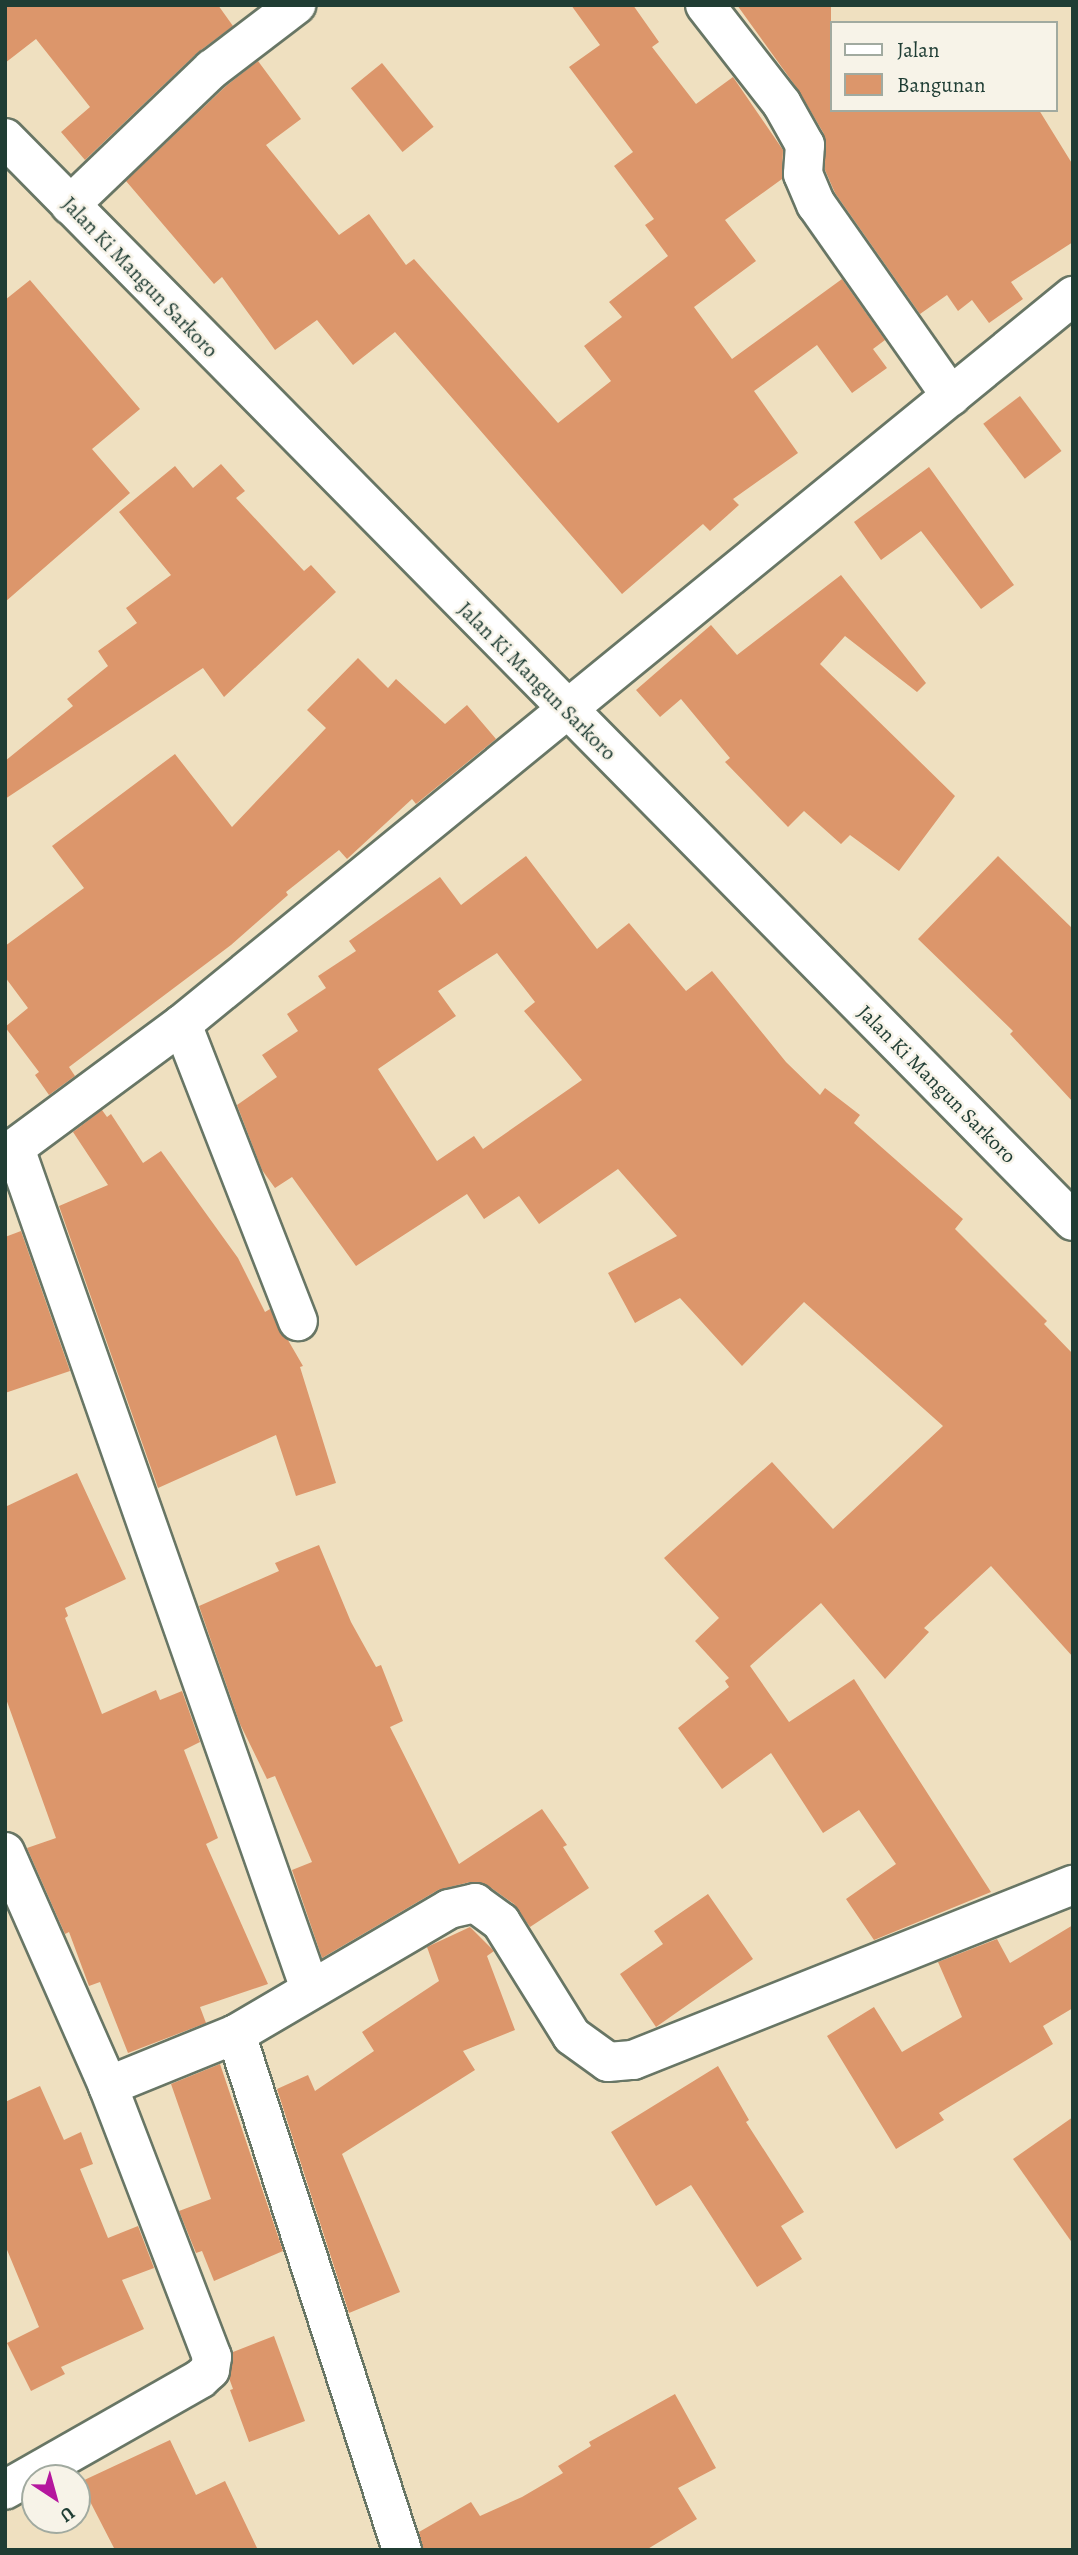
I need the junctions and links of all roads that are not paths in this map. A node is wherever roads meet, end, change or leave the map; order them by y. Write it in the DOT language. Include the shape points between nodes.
graph roads {
  1 [pos="296,5"];
  2 [pos="705,5"];
  3 [pos="5,138"];
  4 [pos="70,205"];
  5 [pos="1073,296"];
  6 [pos="951,396"];
  7 [pos="567,711"];
  8 [pos="182,1024"];
  9 [pos="10,1151"];
  10 [pos="1073,1221"];
  11 [pos="298,1321"];
  12 [pos="5,1852"];
  13 [pos="1073,1885"];
  14 [pos="310,1989"];
  15 [pos="236,2034"];
  16 [pos="108,2086"];
  17 [pos="5,2490"];
  18 [pos="402,2550"];
  1 -- 4 [label="street" via="212,69"];
  2 -- 6 [label="street" via="782,104 805,145 803,174 816,204"];
  3 -- 4 [label="street, Jalan Ki Mangun Sarkoro"];
  4 -- 7 [label="street, Jalan Ki Mangun Sarkoro"];
  5 -- 6 [label="street"];
  6 -- 7 [label="street"];
  7 -- 8 [label="street"];
  7 -- 10 [label="street, Jalan Ki Mangun Sarkoro"];
  8 -- 9 [label="street"];
  8 -- 11 [label="street"];
  9 -- 14 [label="street"];
  12 -- 16 [label="street"];
  13 -- 14 [label="street" via="633,2060 608,2062 572,2036 501,1922 475,1903 449,1909"];
  14 -- 15 [label="street"];
  15 -- 16 [label="street"];
  15 -- 18 [label="street"];
  16 -- 17 [label="street" via="212,2357 210,2370"];
}
